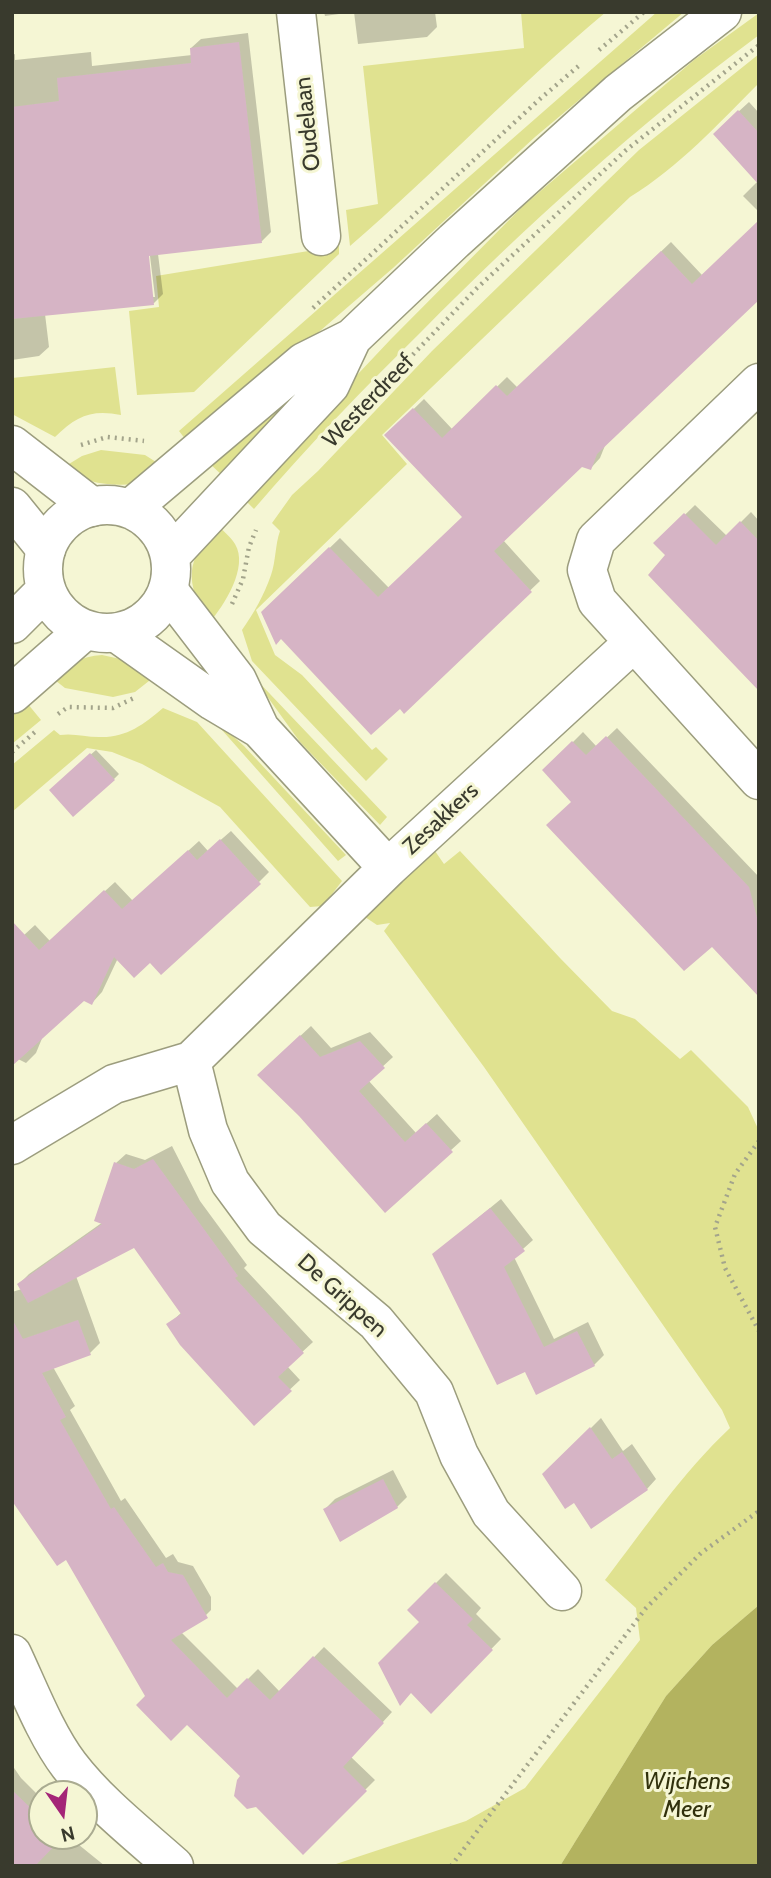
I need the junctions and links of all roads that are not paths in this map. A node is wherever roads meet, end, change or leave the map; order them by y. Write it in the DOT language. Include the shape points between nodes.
graph roads {
  1 [pos="296,12"];
  2 [pos="722,12"];
  3 [pos="321,236"];
  4 [pos="352,338"];
  5 [pos="759,383"];
  6 [pos="12,445"];
  7 [pos="12,507"];
  8 [pos="92,507"];
  9 [pos="130,509"];
  10 [pos="46,549"];
  11 [pos="169,573"];
  12 [pos="46,590"];
  13 [pos="12,624"];
  14 [pos="101,632"];
  15 [pos="633,643"];
  16 [pos="12,694"];
  17 [pos="260,729"];
  18 [pos="759,780"];
  19 [pos="388,868"];
  20 [pos="191,1061"];
  21 [pos="12,1145"];
  22 [pos="562,1591"];
  23 [pos="12,1654"];
  24 [pos="174,1866"];
  1 -- 3 [label="street, Oudelaan"];
  2 -- 4 [label="street, Westerdreef" via="618,93"];
  4 -- 9 [label="street, Westerdreef" via="304,362"];
  4 -- 11 [label="street, Westerdreef" via="330,385"];
  5 -- 15 [label="street" via="596,540 587,570 597,601"];
  6 -- 8 [label="street"];
  7 -- 10 [label="street"];
  8 -- 9 [label="street"];
  8 -- 10 [label="street" via="72,515 56,530"];
  9 -- 11 [label="street" via="149,520 162,537"];
  10 -- 12 [label="street" via="42,569"];
  11 -- 14 [label="street" via="157,610 139,625"];
  11 -- 17 [label="street, Zesakkers" via="204,637 237,680"];
  12 -- 13 [label="street"];
  12 -- 14 [label="street" via="56,610 69,622"];
  14 -- 16 [label="street"];
  14 -- 17 [label="street, Zesakkers" via="171,670"];
  15 -- 18 [label="street"];
  15 -- 19 [label="street, Zesakkers"];
  17 -- 19 [label="street, Zesakkers"];
  19 -- 20 [label="street"];
  20 -- 21 [label="street" via="114,1084"];
  20 -- 22 [label="street, De Grippen" via="208,1130 230,1182 264,1228 376,1322 418,1372 434,1392 459,1455 491,1513"];
  23 -- 24 [label="street" via="67,1763 96,1796"];
}
